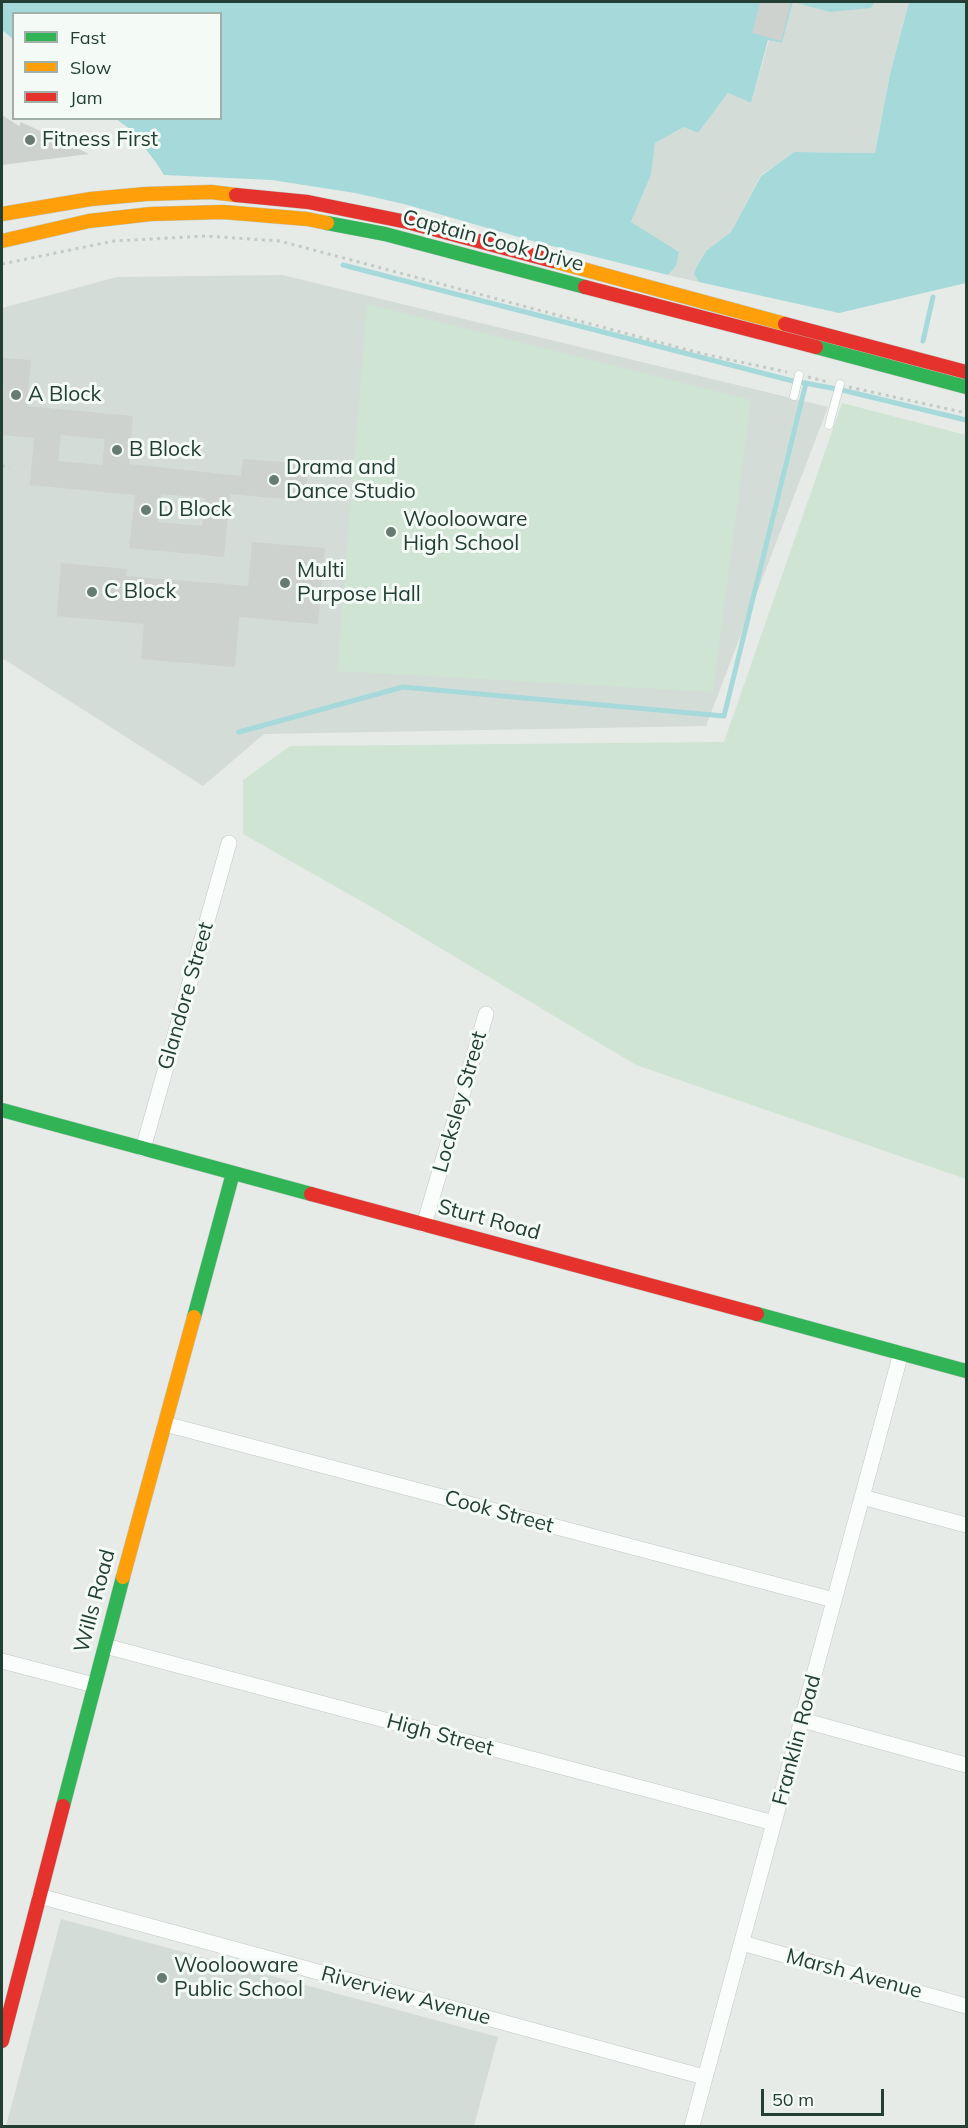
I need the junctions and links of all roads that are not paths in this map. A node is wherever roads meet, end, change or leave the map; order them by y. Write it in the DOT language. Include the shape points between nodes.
graph roads {
  1 [pos="2,214"];
  2 [pos="2,241"];
  3 [pos="966,372"];
  4 [pos="799,376"];
  5 [pos="839,385"];
  6 [pos="966,387"];
  7 [pos="794,396"];
  8 [pos="829,425"];
  9 [pos="229,843"];
  10 [pos="486,1014"];
  11 [pos="2,1110"];
  12 [pos="143,1149"];
  13 [pos="233,1173"];
  14 [pos="424,1225"];
  15 [pos="901,1353"];
  16 [pos="966,1371"];
  17 [pos="165,1424"];
  18 [pos="862,1497"];
  19 [pos="966,1525"];
  20 [pos="834,1600"];
  21 [pos="105,1646"];
  22 [pos="2,1661"];
  23 [pos="94,1685"];
  24 [pos="802,1720"];
  25 [pos="966,1765"];
  26 [pos="774,1823"];
  27 [pos="39,1896"];
  28 [pos="742,1943"];
  29 [pos="966,2006"];
  30 [pos="2,2041"];
  31 [pos="704,2077"];
  32 [pos="692,2127"];
  1 -- 3 [label="main road, Captain Cook Drive" via="91,198 157,193 211,192 308,202 407,222"];
  2 -- 6 [label="main road, Captain Cook Drive" via="89,221 151,214 223,212 307,219 385,234"];
  4 -- 7 [label="lane"];
  5 -- 8 [label="lane"];
  9 -- 12 [label="street, Glandore Street"];
  10 -- 14 [label="street, Locksley Street"];
  11 -- 12 [label="main road, Sturt Road"];
  12 -- 13 [label="main road, Sturt Road"];
  13 -- 14 [label="main road, Sturt Road"];
  13 -- 17 [label="main road, Wills Road"];
  14 -- 15 [label="main road, Sturt Road"];
  15 -- 16 [label="main road, Sturt Road"];
  15 -- 18 [label="street, Franklin Road"];
  17 -- 20 [label="street, Cook Street"];
  17 -- 21 [label="main road, Wills Road"];
  18 -- 19 [label="street"];
  18 -- 20 [label="street, Franklin Road"];
  20 -- 24 [label="street, Franklin Road"];
  21 -- 23 [label="main road, Wills Road"];
  21 -- 26 [label="street, High Street"];
  22 -- 23 [label="street"];
  23 -- 27 [label="main road, Wills Road"];
  24 -- 25 [label="street"];
  24 -- 26 [label="street, Franklin Road"];
  26 -- 28 [label="street, Franklin Road"];
  27 -- 30 [label="main road, Wills Road"];
  27 -- 31 [label="street, Riverview Avenue"];
  28 -- 29 [label="street, Marsh Avenue"];
  28 -- 31 [label="street, Franklin Road"];
  31 -- 32 [label="street, Franklin Road"];
}
